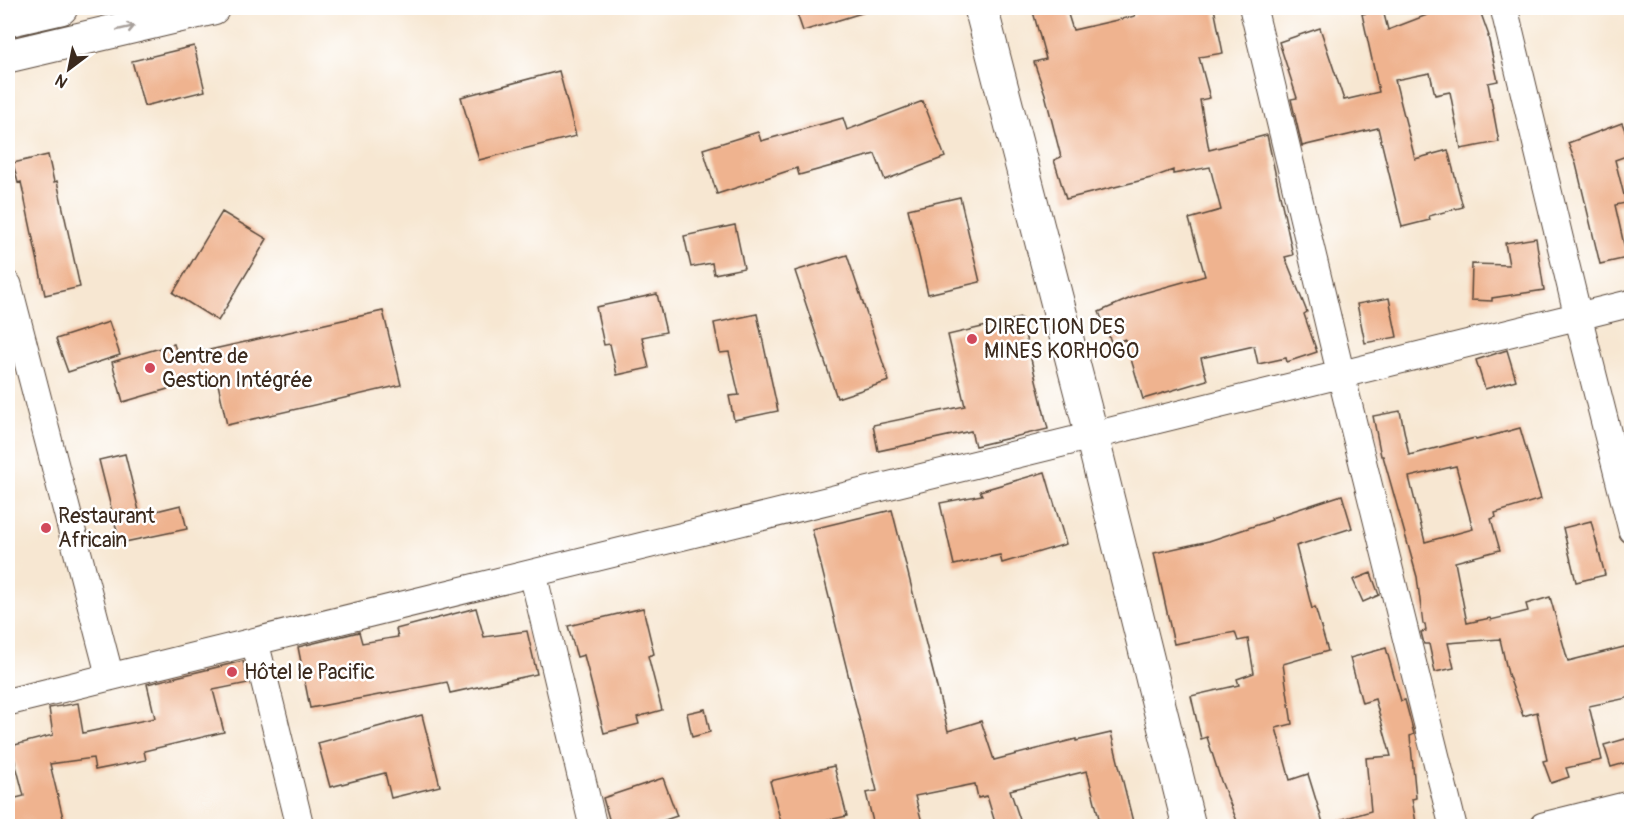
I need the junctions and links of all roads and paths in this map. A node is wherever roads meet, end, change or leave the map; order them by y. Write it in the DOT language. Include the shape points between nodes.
graph roads {
  1 [pos="61,8"];
  2 [pos="213,8"];
  3 [pos="981,8"];
  4 [pos="1253,8"];
  5 [pos="1504,8"];
  6 [pos="8,20"];
  7 [pos="8,56"];
  8 [pos="8,285"];
  9 [pos="1632,303"];
  10 [pos="1578,316"];
  11 [pos="1341,375"];
  12 [pos="1092,436"];
  13 [pos="1632,530"];
  14 [pos="533,574"];
  15 [pos="255,642"];
  16 [pos="110,677"];
  17 [pos="8,702"];
  18 [pos="1632,804"];
  19 [pos="300,826"];
  20 [pos="593,826"];
  21 [pos="1189,826"];
  22 [pos="1454,826"];
  23 [pos="1543,826"];
  1 -- 6 [label="street"];
  7 -- 2 [label="street, one-way"];
  3 -- 12 [label="street"];
  4 -- 11 [label="street"];
  5 -- 10 [label="street"];
  8 -- 16 [label="street"];
  9 -- 10 [label="street"];
  10 -- 11 [label="street"];
  10 -- 13 [label="street"];
  11 -- 12 [label="street"];
  11 -- 22 [label="street"];
  12 -- 14 [label="street"];
  12 -- 21 [label="street"];
  14 -- 15 [label="street"];
  14 -- 20 [label="street"];
  15 -- 16 [label="street"];
  15 -- 19 [label="street"];
  16 -- 17 [label="street"];
  18 -- 23 [label="street"];
}
